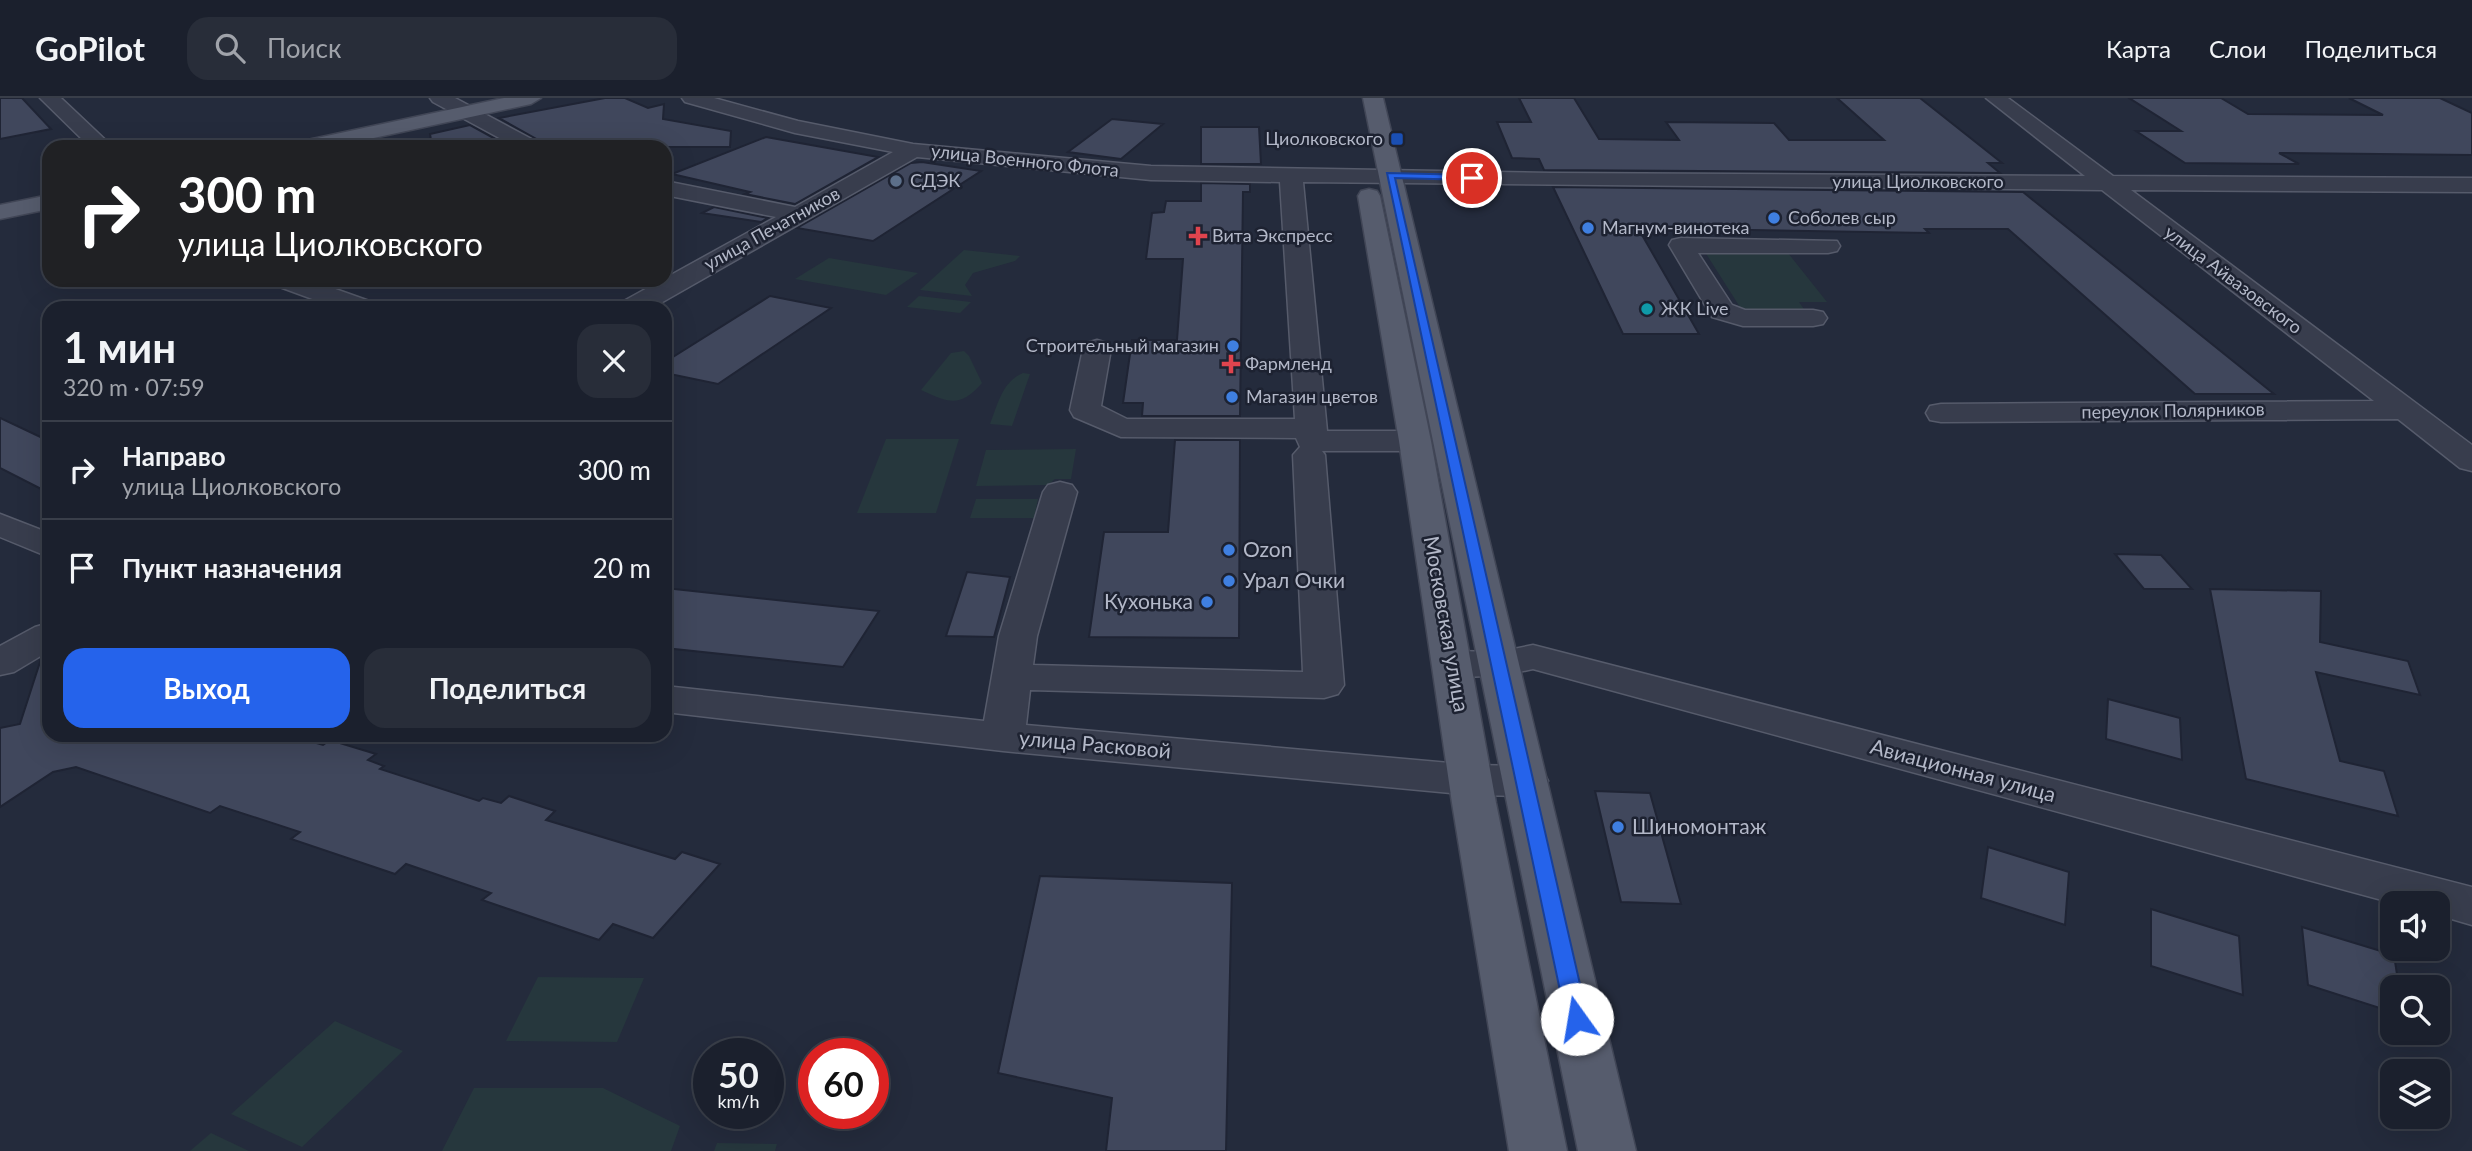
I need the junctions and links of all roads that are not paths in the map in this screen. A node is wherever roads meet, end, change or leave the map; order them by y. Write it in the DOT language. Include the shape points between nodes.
graph roads {
  1 [pos="50,98"];
  2 [pos="440,98"];
  3 [pos="531,98"];
  4 [pos="692,98"];
  5 [pos="1373,98"];
  6 [pos="1996,98"];
  7 [pos="464,112"];
  8 [pos="95,140"];
  9 [pos="335,140"];
  10 [pos="518,140"];
  11 [pos="913,150"];
  12 [pos="1372,168"];
  13 [pos="1291,176"];
  14 [pos="2104,182"];
  15 [pos="2472,185"];
  16 [pos="672,189"];
  17 [pos="42,203"];
  18 [pos="0,212"];
  19 [pos="797,214"];
  20 [pos="1828,246"];
  21 [pos="672,285"];
  22 [pos="305,287"];
  23 [pos="669,287"];
  24 [pos="343,301"];
  25 [pos="644,301"];
  26 [pos="1813,318"];
  27 [pos="1097,349"];
  28 [pos="2405,410"];
  29 [pos="1941,413"];
  30 [pos="1415,441"];
  31 [pos="1310,442"];
  32 [pos="2472,461"];
  33 [pos="1060,492"];
  34 [pos="0,524"];
  35 [pos="42,543"];
  36 [pos="42,639"];
  37 [pos="0,663"];
  38 [pos="1453,663"];
  39 [pos="1499,664"];
  40 [pos="1011,677"];
  41 [pos="672,700"];
  42 [pos="1003,737"];
  43 [pos="1472,780"];
  44 [pos="1526,781"];
  45 [pos="2472,906"];
  46 [pos="1538,1151"];
  47 [pos="1607,1151"];
  1 -- 8 [label="street"];
  2 -- 7 [label="street"];
  3 -- 7 [label="main road"];
  4 -- 11 [label="street, улица Военного Флота" via="796,127"];
  5 -- 12 [label="main road, Московская улица"];
  6 -- 14 [label="street, улица Айвазовского"];
  7 -- 9 [label="main road"];
  7 -- 10 [label="street"];
  11 -- 13 [label="street, улица Военного Флота" via="1151,173"];
  11 -- 19 [label="street, улица Печатников"];
  12 -- 13 [label="street, улица Военного Флота"];
  12 -- 14 [label="street, улица Циолковского" via="1587,180"];
  12 -- 30 [label="main road, Московская улица"];
  12 -- 39 [label="main road, Московская улица"];
  13 -- 31 [label="street"];
  14 -- 15 [label="street, улица Циолковского"];
  14 -- 28 [label="street, улица Айвазовского"];
  16 -- 19 [label="street"];
  17 -- 18 [label="main road"];
  19 -- 21 [label="street, улица Печатников"];
  20 -- 26 [label="street" via="1712,237 1681,245 1722,311 1743,318"];
  22 -- 24 [label="street"];
  23 -- 25 [label="street, улица Печатников"];
  27 -- 31 [label="street" via="1085,410 1121,428 1234,432"];
  28 -- 29 [label="street, переулок Полярников"];
  28 -- 32 [label="street, улица Айвазовского"];
  30 -- 31 [label="street"];
  30 -- 38 [label="main road, Московская улица"];
  31 -- 40 [label="street" via="1324,685"];
  33 -- 40 [label="street" via="1018,636"];
  34 -- 35 [label="street"];
  36 -- 37 [label="street"];
  38 -- 39 [label="street, Авиационная улица"];
  38 -- 43 [label="main road, Московская улица"];
  39 -- 44 [label="main road, Московская улица"];
  39 -- 45 [label="street, Авиационная улица" via="1533,657"];
  40 -- 42 [label="street"];
  41 -- 42 [label="street, улица Расковой"];
  42 -- 43 [label="street, улица Расковой"];
  43 -- 44 [label="street, улица Расковой"];
  43 -- 46 [label="main road, Московская улица"];
  44 -- 47 [label="main road, Московская улица"];
}
